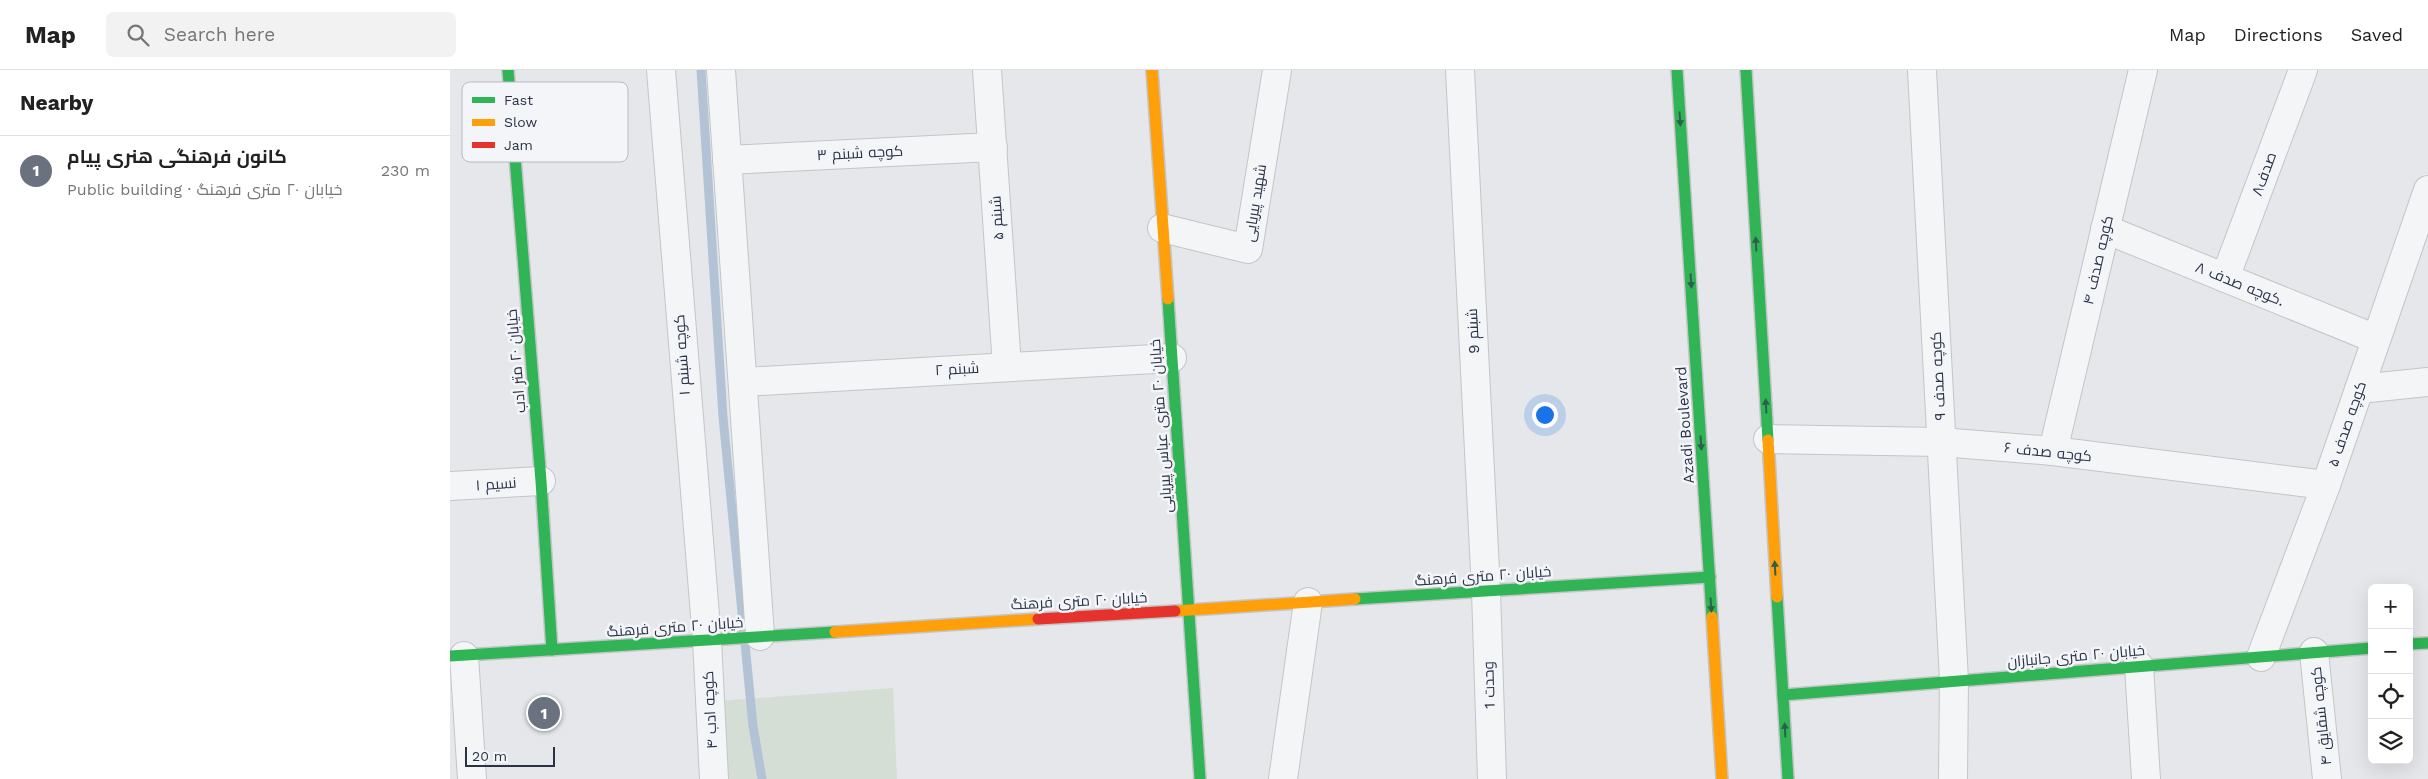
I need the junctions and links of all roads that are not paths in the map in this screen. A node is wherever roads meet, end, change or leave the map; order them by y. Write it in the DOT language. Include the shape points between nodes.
graph roads {
  1 [pos="661,70"];
  2 [pos="721,70"];
  3 [pos="987,70"];
  4 [pos="1152,70"];
  5 [pos="1276,70"];
  6 [pos="1460,70"];
  7 [pos="1677,70"];
  8 [pos="1746,70"];
  9 [pos="1922,70"];
  10 [pos="2142,70"];
  11 [pos="2303,70"];
  12 [pos="992,147"];
  13 [pos="727,160"];
  14 [pos="515,162"];
  15 [pos="2428,190"];
  16 [pos="1162,228"];
  17 [pos="2105,229"];
  18 [pos="2225,278"];
  19 [pos="2376,340"];
  20 [pos="1172,358"];
  21 [pos="1007,367"];
  22 [pos="743,382"];
  23 [pos="2428,382"];
  24 [pos="2359,389"];
  25 [pos="1768,439"];
  26 [pos="1941,442"];
  27 [pos="2053,451"];
  28 [pos="541,481"];
  29 [pos="2326,485"];
  30 [pos="450,486"];
  31 [pos="1710,577"];
  32 [pos="1486,591"];
  33 [pos="1308,602"];
  34 [pos="1189,610"];
  35 [pos="760,636"];
  36 [pos="707,640"];
  37 [pos="2428,643"];
  38 [pos="2413,644"];
  39 [pos="2368,648"];
  40 [pos="552,650"];
  41 [pos="2314,652"];
  42 [pos="457,656"];
  43 [pos="2261,656"];
  44 [pos="2139,666"];
  45 [pos="1954,682"];
  46 [pos="1783,695"];
  47 [pos="472,779"];
  48 [pos="714,779"];
  49 [pos="1200,779"];
  50 [pos="1283,779"];
  51 [pos="1492,779"];
  52 [pos="1722,779"];
  53 [pos="1788,779"];
  54 [pos="1953,779"];
  55 [pos="2146,779"];
  56 [pos="2327,779"];
  1 -- 36 [label="street, کوچه شبنم ۱"];
  2 -- 13 [label="street"];
  3 -- 12 [label="street, شبنم ۵"];
  4 -- 16 [label="street, خیابان ۲۰ متری عباس پیریایی"];
  5 -- 16 [label="street, شهید پیریایی" via="1248,249"];
  6 -- 32 [label="street, شبنم 9"];
  7 -- 31 [label="street, Azadi Boulevard, one-way"];
  25 -- 8 [label="street, one-way"];
  9 -- 26 [label="street, کوچه صدف ۹"];
  10 -- 17 [label="street, کوچه صدف ۴"];
  11 -- 18 [label="street, صدف۸"];
  12 -- 13 [label="street, کوچه شبنم ۳"];
  12 -- 21 [label="street, شبنم ۵"];
  13 -- 22 [label="street"];
  14 -- 28 [label="street, خیابان ۲۰ متر ادب"];
  15 -- 19 [label="street, کوچه صدف ۵"];
  16 -- 20 [label="street, خیابان ۲۰ متری عباس پیریایی"];
  17 -- 18 [label="street, کوچه صدف ۸."];
  17 -- 27 [label="street, کوچه صدف ۴"];
  18 -- 19 [label="street, کوچه صدف ۸."];
  19 -- 24 [label="street, کوچه صدف ۵"];
  20 -- 21 [label="street, شبنم ۲"];
  20 -- 34 [label="street, خیابان ۲۰ متری عباس پیریایی"];
  21 -- 22 [label="street, شبنم ۲"];
  22 -- 35 [label="street"];
  23 -- 24 [label="street"];
  24 -- 29 [label="street, کوچه صدف ۵"];
  25 -- 26 [label="street, کوچه صدف ۶"];
  46 -- 25 [label="street, one-way"];
  26 -- 27 [label="street, کوچه صدف ۶"];
  26 -- 45 [label="street, کوچه صدف ۹"];
  27 -- 29 [label="street, کوچه صدف ۶"];
  28 -- 30 [label="street, نسیم ۱"];
  28 -- 40 [label="street, خیابان ۲۰ متر ادب"];
  29 -- 43 [label="street, کوچه صدف ۵"];
  31 -- 32 [label="street, خیابان ۲۰ متری فرهنگ"];
  31 -- 52 [label="street, Azadi Boulevard, one-way"];
  32 -- 33 [label="street, خیابان ۲۰ متری فرهنگ"];
  32 -- 51 [label="street, وحدت 1"];
  33 -- 34 [label="street, خیابان ۲۰ متری فرهنگ"];
  33 -- 50 [label="street"];
  34 -- 35 [label="street, خیابان ۲۰ متری فرهنگ"];
  34 -- 49 [label="street, خیابان ۲۰ متری عباس پیریایی"];
  35 -- 36 [label="street, خیابان ۲۰ متری فرهنگ"];
  36 -- 40 [label="street, خیابان ۲۰ متری فرهنگ"];
  36 -- 48 [label="street, کوچه ادب ۴"];
  37 -- 38 [label="street"];
  39 -- 41 [label="street, خیابان ۲۰ متری جانبازان"];
  40 -- 42 [label="street, خیابان ۲۰ متری فرهنگ"];
  41 -- 43 [label="street, خیابان ۲۰ متری جانبازان"];
  41 -- 56 [label="street, کوچه شقایق ۴"];
  42 -- 47 [label="street"];
  43 -- 44 [label="street, خیابان ۲۰ متری جانبازان"];
  44 -- 45 [label="street, خیابان ۲۰ متری جانبازان"];
  44 -- 55 [label="street"];
  45 -- 46 [label="street, خیابان ۲۰ متری جانبازان"];
  45 -- 54 [label="street, کوچه صدف ۹"];
  53 -- 46 [label="street, one-way"];
}
